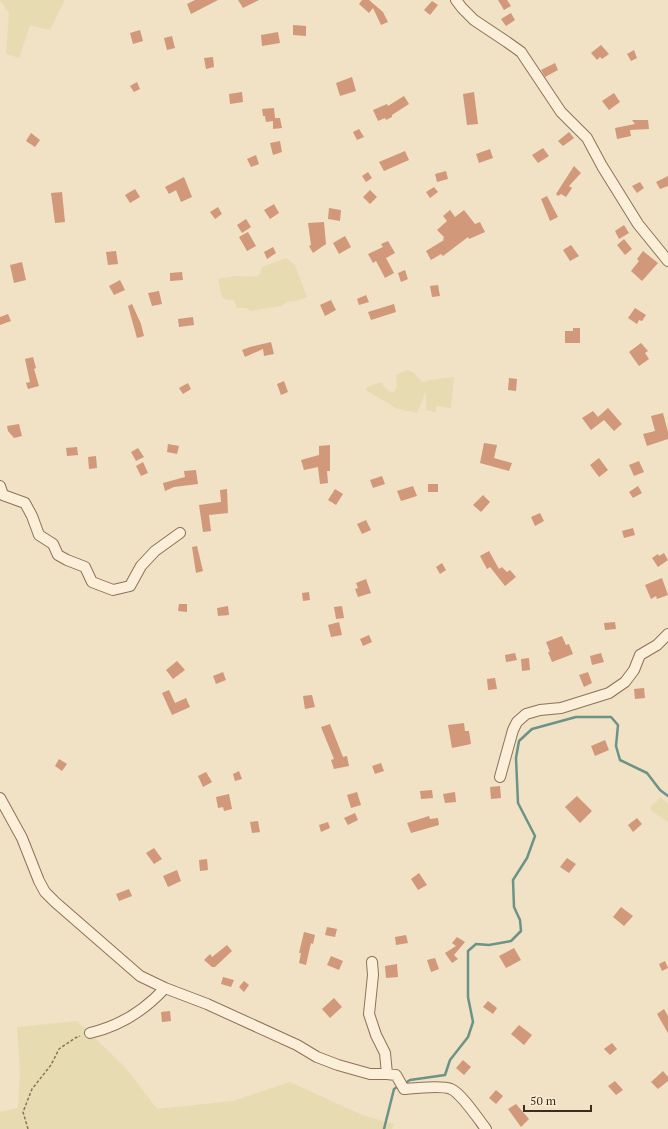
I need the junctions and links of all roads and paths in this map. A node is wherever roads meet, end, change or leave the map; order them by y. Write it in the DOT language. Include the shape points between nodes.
graph roads {
  1 [pos="456,0"];
  2 [pos="666,254"];
  3 [pos="0,486"];
  4 [pos="180,533"];
  5 [pos="668,634"];
  6 [pos="500,777"];
  7 [pos="0,798"];
  8 [pos="372,962"];
  9 [pos="165,988"];
  10 [pos="90,1033"];
  11 [pos="392,1074"];
  12 [pos="28,1129"];
  13 [pos="486,1129"];
  1 -- 2 [label="street" via="474,20 521,52 561,112 587,138 638,224"];
  3 -- 4 [label="street" via="3,495 25,503 38,535 52,544 58,555 85,568 92,582 113,590 130,586 140,566 155,551"];
  5 -- 6 [label="street" via="657,645 640,655 634,670 625,682 609,693 561,708 526,714 513,730"];
  7 -- 9 [label="street" via="22,838 45,892 134,972"];
  8 -- 11 [label="street" via="369,1014"];
  9 -- 10 [label="street" via="153,1001 121,1023"];
  9 -- 11 [label="street" via="207,1004 338,1065 370,1074"];
  10 -- 12 [label="path" via="75,1038 59,1049 51,1065 32,1089 23,1112"];
  11 -- 13 [label="street" via="404,1089 451,1089 461,1096"];
}
